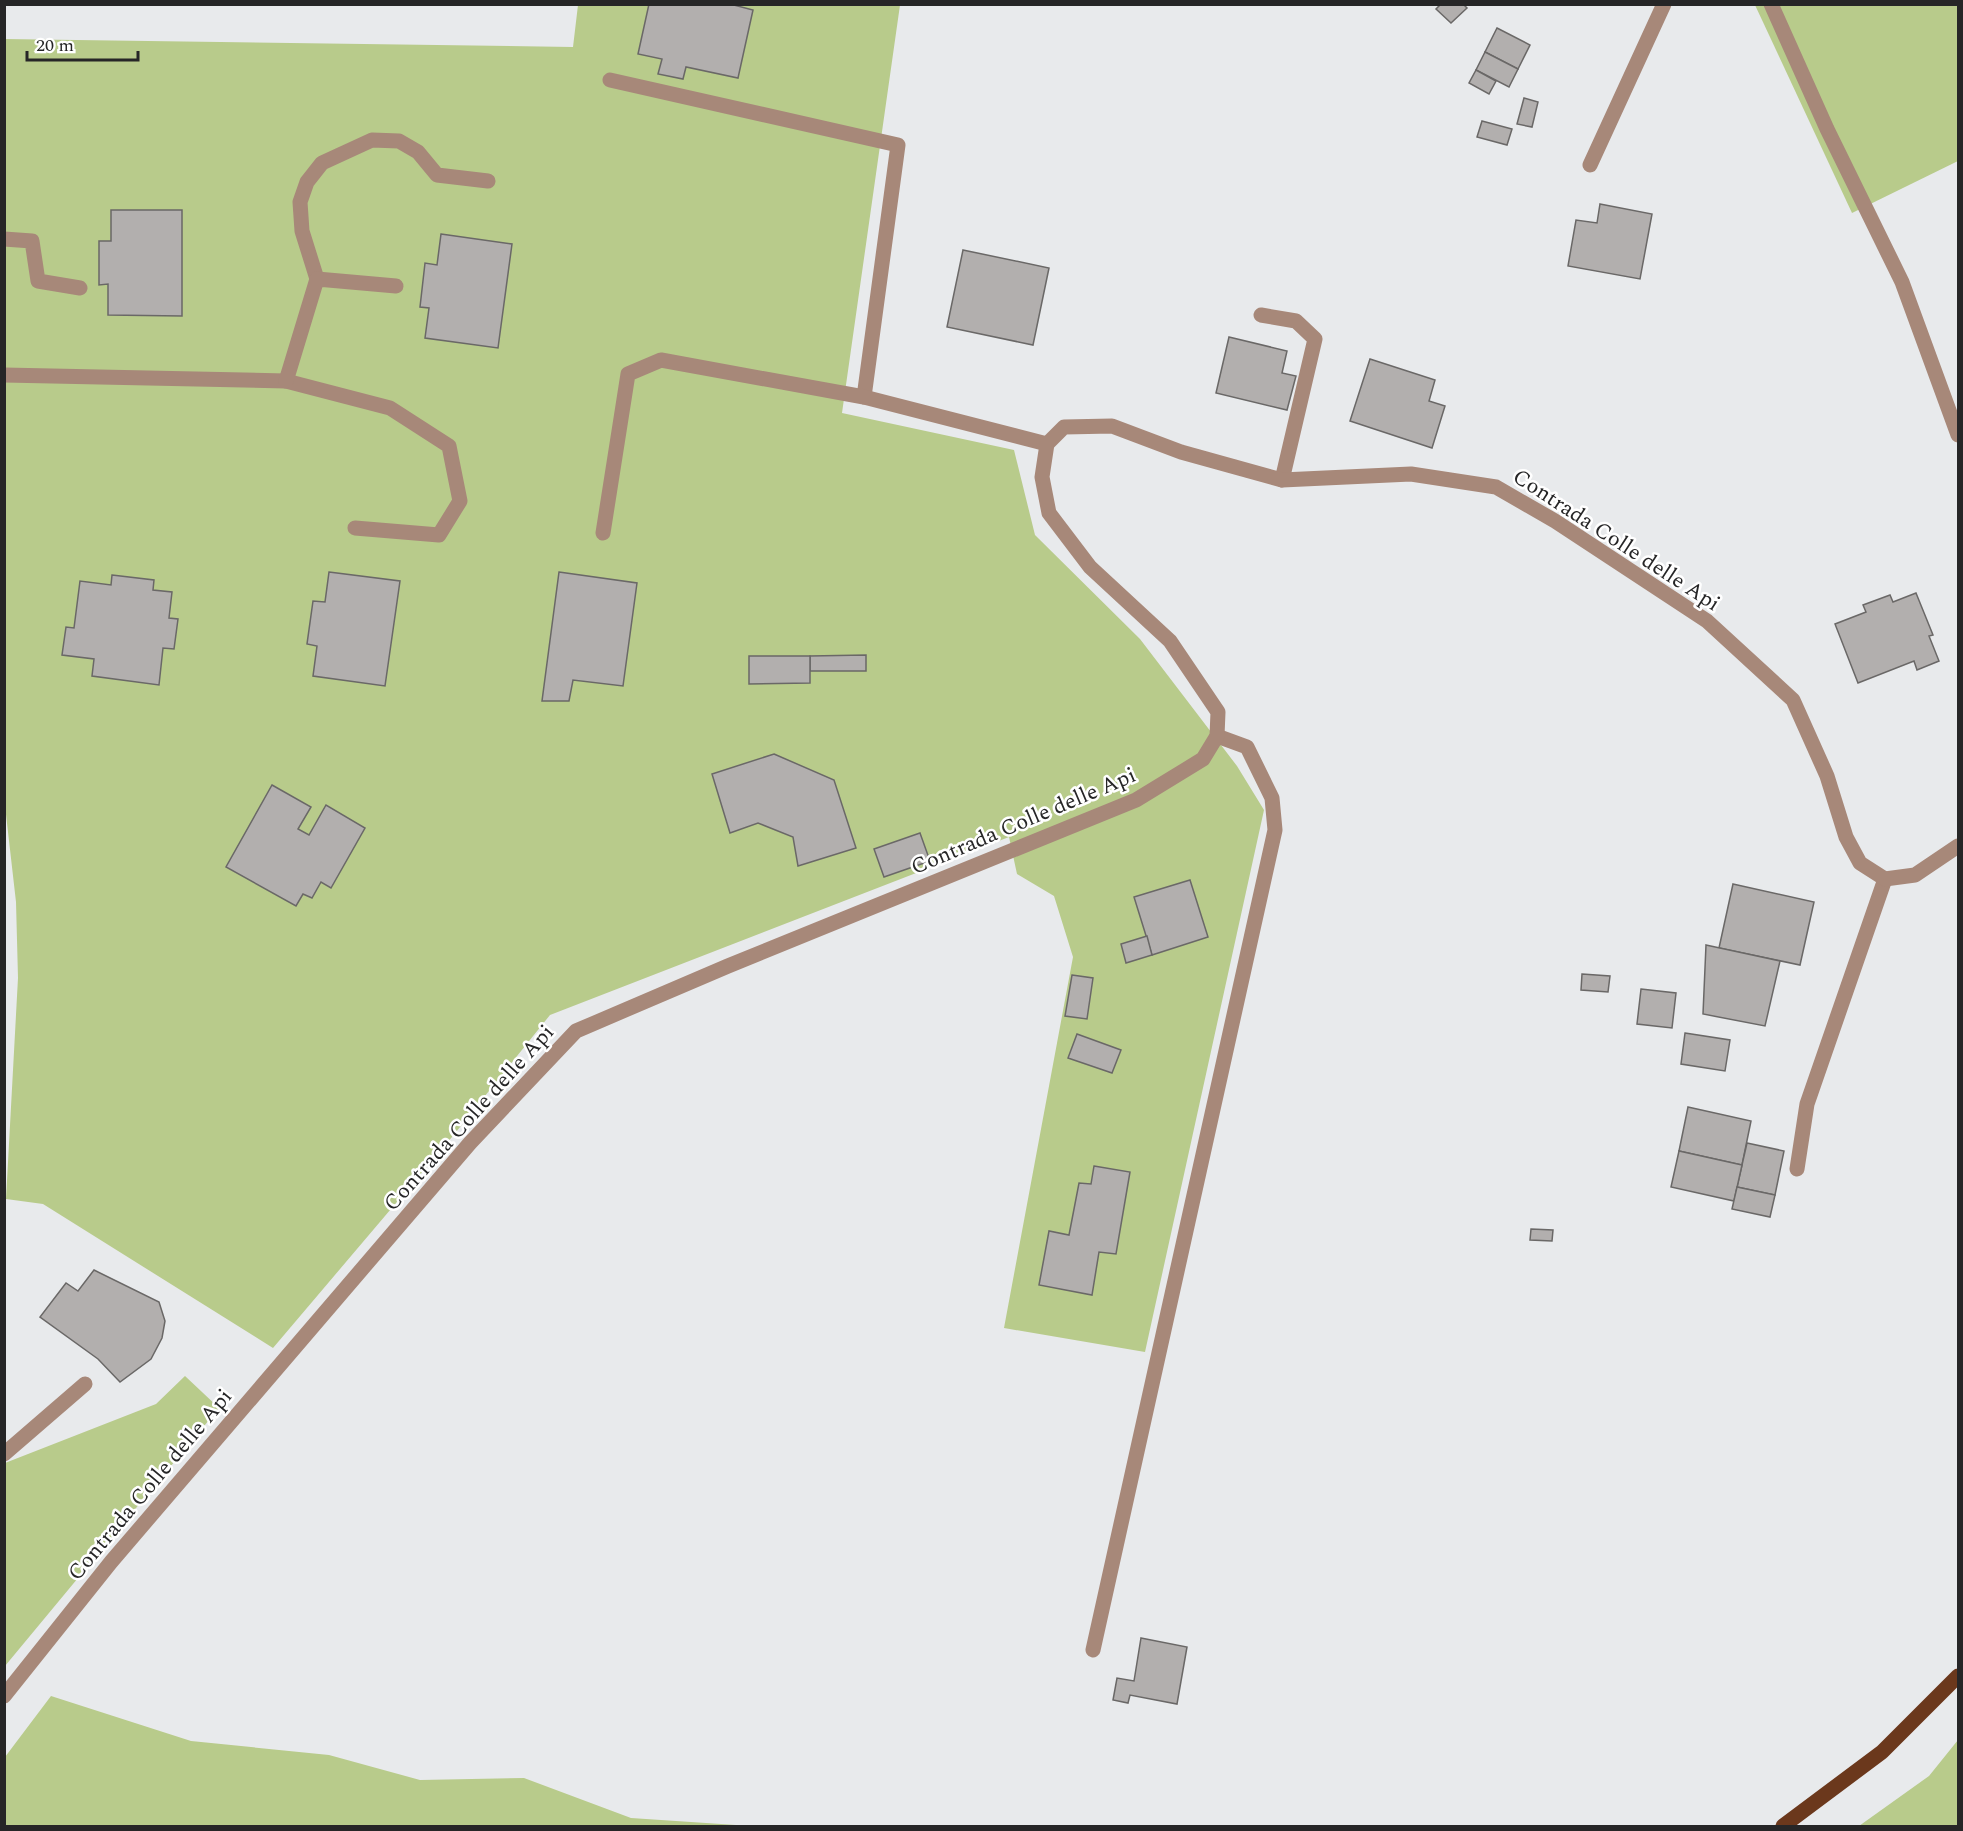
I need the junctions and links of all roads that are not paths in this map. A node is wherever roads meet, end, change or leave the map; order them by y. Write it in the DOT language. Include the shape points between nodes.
graph roads {
  1 [pos="1664,4"];
  2 [pos="1771,4"];
  3 [pos="610,80"];
  4 [pos="1590,165"];
  5 [pos="488,181"];
  6 [pos="4,238"];
  7 [pos="317,279"];
  8 [pos="396,286"];
  9 [pos="80,288"];
  10 [pos="1262,315"];
  11 [pos="4,375"];
  12 [pos="286,381"];
  13 [pos="864,397"];
  14 [pos="1959,435"];
  15 [pos="1047,444"];
  16 [pos="1282,480"];
  17 [pos="355,528"];
  18 [pos="603,533"];
  19 [pos="1217,736"];
  20 [pos="1959,846"];
  21 [pos="1885,879"];
  22 [pos="1797,1169"];
  23 [pos="85,1384"];
  24 [pos="4,1454"];
  25 [pos="1093,1650"];
  26 [pos="1959,1676"];
  27 [pos="4,1696"];
  28 [pos="1783,1827"];
  1 -- 4 [label="street"];
  2 -- 14 [label="street" via="1902,282"];
  3 -- 13 [label="street" via="898,145"];
  5 -- 7 [label="street" via="437,175 418,152 399,141 372,140 322,163 307,182 300,202 302,231"];
  6 -- 9 [label="street" via="32,241 39,281"];
  7 -- 8 [label="street"];
  7 -- 12 [label="street"];
  10 -- 16 [label="street" via="1296,321 1315,339"];
  11 -- 12 [label="street"];
  12 -- 17 [label="street" via="390,408 449,446 460,501 439,535"];
  13 -- 15 [label="street"];
  13 -- 18 [label="street" via="661,360 628,374"];
  15 -- 16 [label="street, Contrada Colle delle Api" via="1064,427 1112,426 1181,452"];
  15 -- 19 [label="street" via="1042,477 1049,513 1090,567 1170,641 1218,712"];
  16 -- 21 [label="street, Contrada Colle delle Api" via="1411,474 1496,487 1707,621 1793,700 1827,776 1846,837 1860,863"];
  19 -- 25 [label="street" via="1247,747 1272,798 1275,830"];
  19 -- 27 [label="street, Contrada Colle delle Api" via="1203,759 1136,800 576,1031 423,1197 111,1562"];
  20 -- 21 [label="street" via="1915,875"];
  21 -- 22 [label="street" via="1807,1104"];
  23 -- 24 [label="street"];
  26 -- 28 [label="main road" via="1881,1752"];
}
